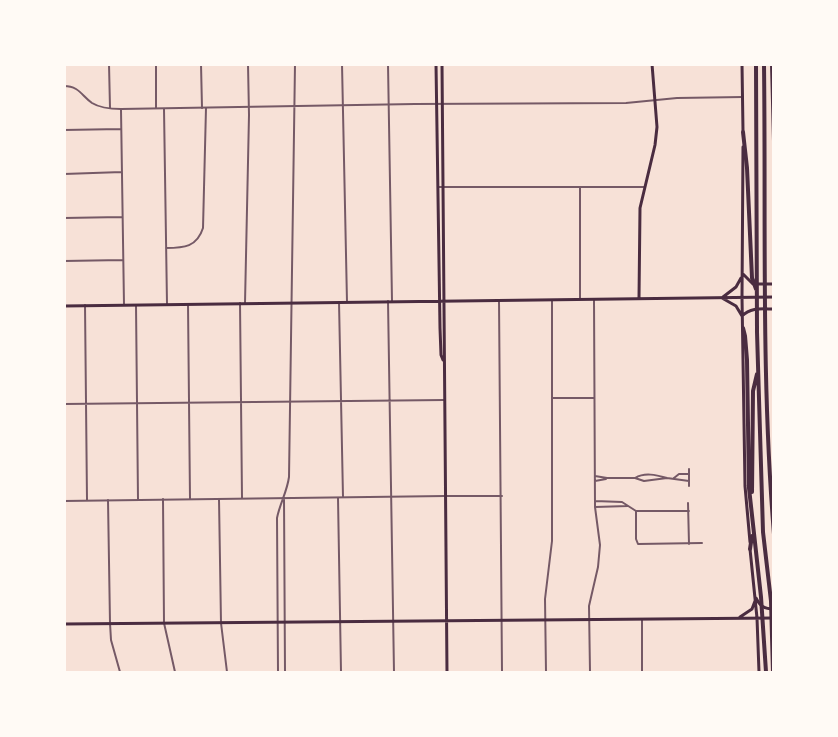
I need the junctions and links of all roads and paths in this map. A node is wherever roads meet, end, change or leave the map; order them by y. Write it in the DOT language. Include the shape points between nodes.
graph roads {
  1 [pos="109,64"];
  2 [pos="156,64"];
  3 [pos="201,64"];
  4 [pos="248,64"];
  5 [pos="295,64"];
  6 [pos="342,64"];
  7 [pos="388,64"];
  8 [pos="436,64"];
  9 [pos="442,64"];
  10 [pos="652,64"];
  11 [pos="742,64"];
  12 [pos="756,64"];
  13 [pos="764,64"];
  14 [pos="772,64"];
  15 [pos="64,86"];
  16 [pos="743,97"];
  17 [pos="655,102"];
  18 [pos="436,104"];
  19 [pos="443,104"];
  20 [pos="343,105"];
  21 [pos="389,105"];
  22 [pos="296,106"];
  23 [pos="249,107"];
  24 [pos="110,108"];
  25 [pos="156,108"];
  26 [pos="164,108"];
  27 [pos="204,108"];
  28 [pos="121,109"];
  29 [pos="121,129"];
  30 [pos="64,130"];
  31 [pos="743,132"];
  32 [pos="774,141"];
  33 [pos="122,172"];
  34 [pos="64,174"];
  35 [pos="438,187"];
  36 [pos="444,187"];
  37 [pos="580,187"];
  38 [pos="644,187"];
  39 [pos="122,217"];
  40 [pos="64,218"];
  41 [pos="439,239"];
  42 [pos="445,239"];
  43 [pos="166,248"];
  44 [pos="123,260"];
  45 [pos="64,261"];
  46 [pos="754,270"];
  47 [pos="742,274"];
  48 [pos="774,284"];
  49 [pos="722,297"];
  50 [pos="741,297"];
  51 [pos="774,297"];
  52 [pos="639,298"];
  53 [pos="552,299"];
  54 [pos="580,299"];
  55 [pos="594,299"];
  56 [pos="499,300"];
  57 [pos="390,301"];
  58 [pos="440,301"];
  59 [pos="445,301"];
  60 [pos="339,302"];
  61 [pos="346,302"];
  62 [pos="243,303"];
  63 [pos="292,303"];
  64 [pos="167,304"];
  65 [pos="188,304"];
  66 [pos="85,305"];
  67 [pos="124,305"];
  68 [pos="136,305"];
  69 [pos="64,306"];
  70 [pos="774,309"];
  71 [pos="742,316"];
  72 [pos="742,328"];
  73 [pos="443,360"];
  74 [pos="759,368"];
  75 [pos="552,398"];
  76 [pos="594,398"];
  77 [pos="444,400"];
  78 [pos="341,401"];
  79 [pos="390,401"];
  80 [pos="241,402"];
  81 [pos="290,402"];
  82 [pos="189,403"];
  83 [pos="64,404"];
  84 [pos="86,404"];
  85 [pos="137,404"];
  86 [pos="689,469"];
  87 [pos="689,474"];
  88 [pos="595,476"];
  89 [pos="607,478"];
  90 [pos="635,478"];
  91 [pos="667,478"];
  92 [pos="674,478"];
  93 [pos="595,481"];
  94 [pos="689,481"];
  95 [pos="689,486"];
  96 [pos="445,496"];
  97 [pos="502,496"];
  98 [pos="338,497"];
  99 [pos="342,497"];
  100 [pos="391,497"];
  101 [pos="284,498"];
  102 [pos="190,499"];
  103 [pos="219,499"];
  104 [pos="242,499"];
  105 [pos="87,500"];
  106 [pos="108,500"];
  107 [pos="138,500"];
  108 [pos="163,500"];
  109 [pos="64,501"];
  110 [pos="595,501"];
  111 [pos="611,501"];
  112 [pos="688,503"];
  113 [pos="611,506"];
  114 [pos="629,506"];
  115 [pos="595,507"];
  116 [pos="636,511"];
  117 [pos="688,511"];
  118 [pos="774,534"];
  119 [pos="702,543"];
  120 [pos="689,544"];
  121 [pos="750,549"];
  122 [pos="755,597"];
  123 [pos="774,609"];
  124 [pos="737,618"];
  125 [pos="757,618"];
  126 [pos="774,618"];
  127 [pos="642,619"];
  128 [pos="545,620"];
  129 [pos="589,620"];
  130 [pos="340,621"];
  131 [pos="393,621"];
  132 [pos="446,621"];
  133 [pos="501,621"];
  134 [pos="278,622"];
  135 [pos="284,622"];
  136 [pos="110,623"];
  137 [pos="164,623"];
  138 [pos="221,623"];
  139 [pos="64,624"];
  140 [pos="773,635"];
  141 [pos="120,672"];
  142 [pos="175,672"];
  143 [pos="227,672"];
  144 [pos="278,672"];
  145 [pos="285,672"];
  146 [pos="340,672"];
  147 [pos="394,672"];
  148 [pos="447,672"];
  149 [pos="502,672"];
  150 [pos="546,672"];
  151 [pos="590,672"];
  152 [pos="642,672"];
  153 [pos="759,672"];
  154 [pos="766,672"];
  155 [pos="773,672"];
  1 -- 24 [label="street"];
  2 -- 25 [label="street"];
  3 -- 27 [label="street"];
  4 -- 23 [label="street"];
  5 -- 22 [label="street"];
  6 -- 20 [label="street"];
  7 -- 21 [label="street"];
  8 -- 18 [label="main road"];
  9 -- 19 [label="main road"];
  10 -- 17 [label="main road"];
  11 -- 16 [label="main road"];
  12 -- 46 [label="highway"];
  13 -- 118 [label="highway" via="766,321"];
  14 -- 32 [label="highway"];
  15 -- 24 [label="street" via="76,88 93,104"];
  16 -- 17 [label="street"];
  16 -- 31 [label="main road"];
  17 -- 19 [label="street"];
  17 -- 38 [label="main road" via="656,138"];
  18 -- 19 [label="street"];
  18 -- 21 [label="street"];
  18 -- 35 [label="main road"];
  19 -- 36 [label="main road"];
  20 -- 21 [label="street"];
  20 -- 22 [label="street"];
  20 -- 61 [label="street"];
  21 -- 57 [label="street"];
  22 -- 23 [label="street"];
  22 -- 63 [label="street"];
  23 -- 27 [label="street"];
  23 -- 62 [label="street"];
  24 -- 28 [label="street"];
  25 -- 26 [label="street"];
  25 -- 28 [label="street"];
  26 -- 27 [label="street"];
  26 -- 43 [label="street"];
  27 -- 43 [label="street" via="204,228 193,244"];
  28 -- 29 [label="street"];
  29 -- 30 [label="street"];
  29 -- 33 [label="street"];
  31 -- 46 [label="highway"];
  31 -- 47 [label="main road"];
  33 -- 34 [label="street"];
  33 -- 39 [label="street"];
  35 -- 36 [label="street"];
  35 -- 41 [label="main road"];
  36 -- 37 [label="street"];
  36 -- 42 [label="main road"];
  37 -- 38 [label="street"];
  37 -- 54 [label="street"];
  38 -- 52 [label="main road"];
  39 -- 40 [label="street"];
  39 -- 44 [label="street"];
  41 -- 42 [label="main road"];
  41 -- 58 [label="main road"];
  42 -- 59 [label="main road"];
  43 -- 64 [label="street"];
  44 -- 45 [label="street"];
  44 -- 67 [label="street"];
  46 -- 74 [label="highway"];
  47 -- 48 [label="main road" via="753,284"];
  47 -- 49 [label="main road" via="736,286"];
  47 -- 50 [label="main road"];
  49 -- 50 [label="main road"];
  49 -- 52 [label="main road"];
  49 -- 71 [label="main road" via="736,306"];
  50 -- 51 [label="main road"];
  50 -- 71 [label="main road"];
  52 -- 55 [label="main road"];
  53 -- 54 [label="main road"];
  53 -- 56 [label="main road"];
  53 -- 75 [label="street"];
  54 -- 55 [label="main road"];
  55 -- 76 [label="street"];
  56 -- 59 [label="main road"];
  56 -- 97 [label="street"];
  57 -- 58 [label="main road"];
  57 -- 61 [label="main road"];
  57 -- 79 [label="street"];
  58 -- 59 [label="main road"];
  58 -- 73 [label="main road"];
  59 -- 73 [label="main road"];
  60 -- 61 [label="main road"];
  60 -- 63 [label="main road"];
  60 -- 78 [label="street"];
  62 -- 63 [label="main road"];
  62 -- 65 [label="main road"];
  62 -- 80 [label="street"];
  63 -- 81 [label="street"];
  64 -- 65 [label="main road"];
  64 -- 68 [label="main road"];
  65 -- 82 [label="street"];
  66 -- 67 [label="main road"];
  66 -- 69 [label="main road"];
  66 -- 84 [label="street"];
  67 -- 68 [label="main road"];
  68 -- 85 [label="street"];
  70 -- 71 [label="main road" via="752,309"];
  71 -- 72 [label="main road"];
  72 -- 121 [label="main road"];
  72 -- 154 [label="highway" via="747,360 749,488"];
  73 -- 77 [label="main road"];
  74 -- 121 [label="highway" via="753,391"];
  74 -- 140 [label="highway" via="763,532"];
  75 -- 76 [label="street"];
  75 -- 128 [label="street" via="552,548"];
  76 -- 88 [label="street"];
  77 -- 79 [label="street"];
  77 -- 96 [label="main road"];
  78 -- 79 [label="street"];
  78 -- 81 [label="street"];
  78 -- 99 [label="street"];
  79 -- 100 [label="street"];
  80 -- 81 [label="street"];
  80 -- 82 [label="street"];
  80 -- 104 [label="street"];
  81 -- 101 [label="street" via="289,477"];
  82 -- 85 [label="street"];
  82 -- 102 [label="street"];
  83 -- 84 [label="street"];
  84 -- 85 [label="street"];
  84 -- 105 [label="street"];
  85 -- 107 [label="street"];
  86 -- 87 [label="street"];
  87 -- 92 [label="street"];
  87 -- 94 [label="street"];
  88 -- 89 [label="street"];
  88 -- 93 [label="street"];
  89 -- 90 [label="street"];
  89 -- 93 [label="street"];
  90 -- 91 [label="street" via="644,482"];
  90 -- 91 [label="street" via="654,474"];
  91 -- 92 [label="street"];
  92 -- 94 [label="street"];
  93 -- 110 [label="street"];
  94 -- 95 [label="street"];
  96 -- 97 [label="street"];
  96 -- 100 [label="street"];
  96 -- 132 [label="main road"];
  97 -- 133 [label="street"];
  98 -- 99 [label="street"];
  98 -- 101 [label="street"];
  98 -- 130 [label="street"];
  99 -- 100 [label="street"];
  100 -- 131 [label="street"];
  101 -- 104 [label="street"];
  101 -- 134 [label="street" via="277,518"];
  101 -- 135 [label="street"];
  102 -- 103 [label="street"];
  102 -- 108 [label="street"];
  103 -- 104 [label="street"];
  103 -- 138 [label="street"];
  105 -- 106 [label="street"];
  105 -- 109 [label="street"];
  106 -- 107 [label="street"];
  106 -- 136 [label="street"];
  107 -- 108 [label="street"];
  108 -- 137 [label="street"];
  110 -- 111 [label="street"];
  110 -- 115 [label="street"];
  111 -- 113 [label="street"];
  111 -- 114 [label="street"];
  112 -- 117 [label="street"];
  113 -- 114 [label="street"];
  113 -- 115 [label="street"];
  114 -- 116 [label="street"];
  115 -- 129 [label="street" via="600,555"];
  116 -- 117 [label="street"];
  116 -- 120 [label="street" via="638,544"];
  117 -- 120 [label="street"];
  119 -- 120 [label="street"];
  121 -- 122 [label="main road"];
  122 -- 123 [label="main road" via="760,605"];
  122 -- 124 [label="main road" via="752,609"];
  122 -- 125 [label="main road"];
  124 -- 125 [label="main road"];
  124 -- 127 [label="main road"];
  125 -- 126 [label="main road"];
  125 -- 153 [label="main road"];
  127 -- 129 [label="main road"];
  127 -- 152 [label="street"];
  128 -- 129 [label="main road"];
  128 -- 133 [label="main road"];
  128 -- 150 [label="street"];
  129 -- 151 [label="street"];
  130 -- 131 [label="main road"];
  130 -- 135 [label="main road"];
  130 -- 146 [label="street"];
  131 -- 132 [label="main road"];
  131 -- 147 [label="street"];
  132 -- 133 [label="main road"];
  132 -- 148 [label="main road"];
  133 -- 149 [label="street"];
  134 -- 135 [label="main road"];
  134 -- 138 [label="main road"];
  134 -- 144 [label="street"];
  135 -- 145 [label="street"];
  136 -- 137 [label="main road"];
  136 -- 139 [label="main road"];
  136 -- 141 [label="street"];
  137 -- 138 [label="main road"];
  137 -- 142 [label="street"];
  138 -- 143 [label="street"];
  140 -- 155 [label="highway"];
}
